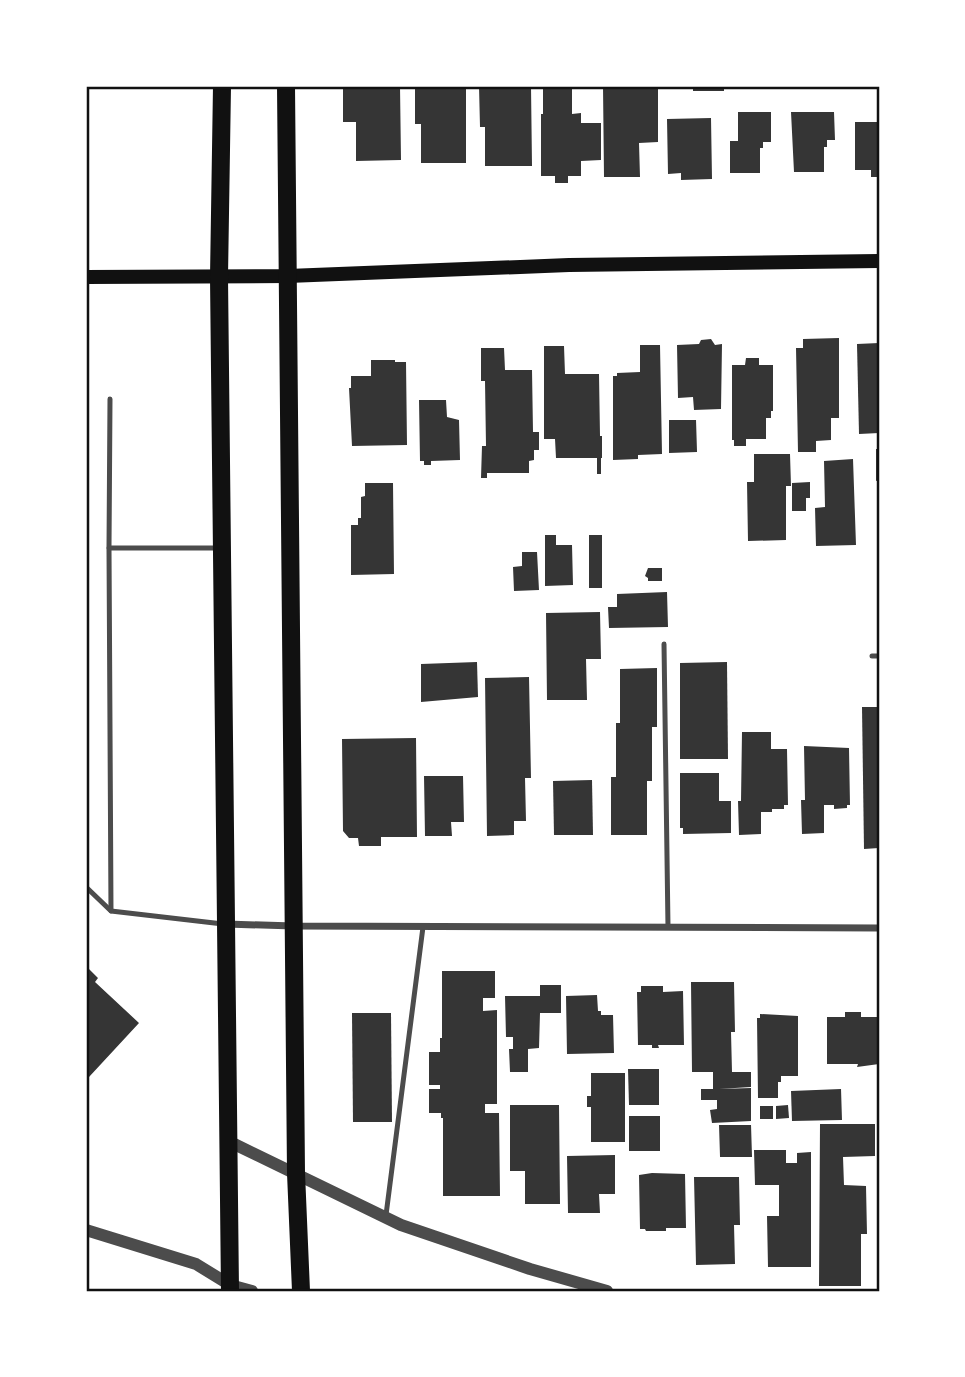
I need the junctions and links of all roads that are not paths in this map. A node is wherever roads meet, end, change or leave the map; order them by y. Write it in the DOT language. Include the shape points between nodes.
graph roads {
  1 [pos="222,86"];
  2 [pos="286,86"];
  3 [pos="879,261"];
  4 [pos="288,276"];
  5 [pos="86,277"];
  6 [pos="219,277"];
  7 [pos="110,399"];
  8 [pos="109,548"];
  9 [pos="222,548"];
  10 [pos="664,644"];
  11 [pos="872,656"];
  12 [pos="879,656"];
  13 [pos="86,887"];
  14 [pos="111,911"];
  15 [pos="225,924"];
  16 [pos="294,926"];
  17 [pos="423,927"];
  18 [pos="668,927"];
  19 [pos="879,928"];
  20 [pos="228,1141"];
  21 [pos="296,1173"];
  22 [pos="385,1217"];
  23 [pos="86,1230"];
  24 [pos="230,1288"];
  25 [pos="252,1291"];
  26 [pos="301,1291"];
  27 [pos="607,1291"];
  1 -- 6 [label="main road"];
  2 -- 4 [label="main road"];
  3 -- 4 [label="main road" via="569,265"];
  4 -- 6 [label="main road"];
  4 -- 16 [label="main road"];
  5 -- 6 [label="main road"];
  6 -- 9 [label="main road"];
  7 -- 8 [label="lane"];
  8 -- 9 [label="lane"];
  8 -- 14 [label="lane"];
  9 -- 15 [label="main road"];
  10 -- 18 [label="lane"];
  11 -- 12 [label="lane"];
  13 -- 14 [label="lane"];
  14 -- 15 [label="lane"];
  15 -- 16 [label="street"];
  15 -- 20 [label="main road"];
  16 -- 17 [label="street"];
  16 -- 21 [label="main road"];
  17 -- 18 [label="street"];
  17 -- 22 [label="lane"];
  18 -- 19 [label="street"];
  20 -- 21 [label="street"];
  20 -- 24 [label="main road"];
  21 -- 22 [label="street"];
  21 -- 26 [label="main road"];
  22 -- 27 [label="street"];
  23 -- 24 [label="street" via="196,1264"];
  24 -- 25 [label="street"];
}
